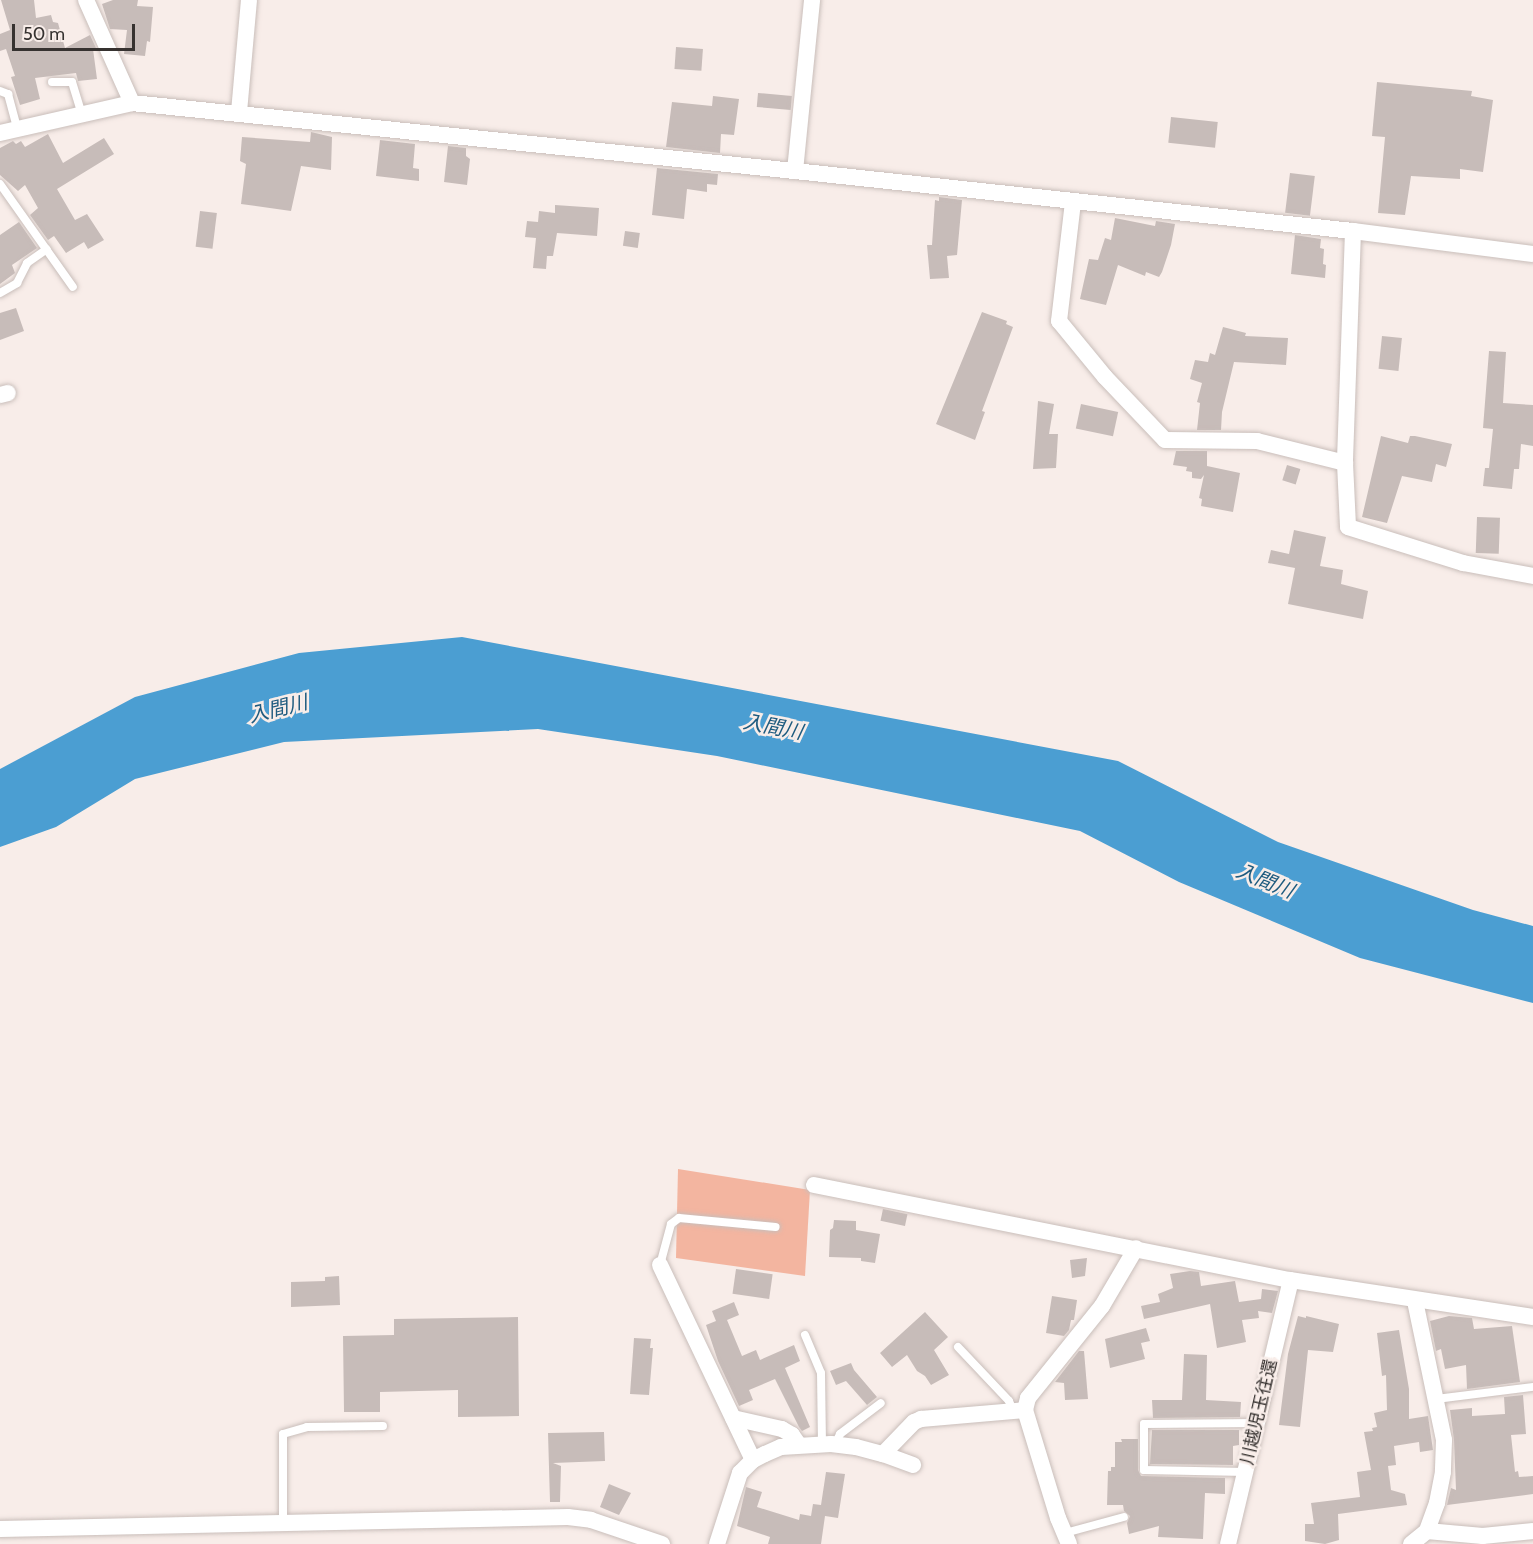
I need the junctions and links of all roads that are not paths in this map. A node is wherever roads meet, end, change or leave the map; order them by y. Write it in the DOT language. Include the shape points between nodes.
graph roads {
  1 [pos="86,0"];
  2 [pos="249,0"];
  3 [pos="812,0"];
  4 [pos="52,82"];
  5 [pos="0,91"];
  6 [pos="132,103"];
  7 [pos="239,112"];
  8 [pos="82,114"];
  9 [pos="17,128"];
  10 [pos="0,133"];
  11 [pos="795,171"];
  12 [pos="0,184"];
  13 [pos="1073,202"];
  14 [pos="1353,231"];
  15 [pos="47,249"];
  16 [pos="1533,254"];
  17 [pos="73,287"];
  18 [pos="0,293"];
  19 [pos="1345,463"];
  20 [pos="1533,576"];
  21 [pos="814,1185"];
  22 [pos="776,1227"];
  23 [pos="1136,1248"];
  24 [pos="660,1265"];
  25 [pos="1291,1280"];
  26 [pos="1415,1301"];
  27 [pos="1533,1317"];
  28 [pos="805,1335"];
  29 [pos="958,1347"];
  30 [pos="1533,1388"];
  31 [pos="1436,1399"];
  32 [pos="881,1403"];
  33 [pos="1019,1410"];
  34 [pos="733,1418"];
  35 [pos="1256,1423"];
  36 [pos="382,1426"];
  37 [pos="829,1444"];
  38 [pos="799,1445"];
  39 [pos="883,1454"];
  40 [pos="753,1460"];
  41 [pos="913,1465"];
  42 [pos="1246,1472"];
  43 [pos="1124,1517"];
  44 [pos="283,1521"];
  45 [pos="0,1529"];
  46 [pos="1427,1531"];
  47 [pos="1533,1531"];
  48 [pos="1067,1539"];
  49 [pos="662,1544"];
  50 [pos="717,1544"];
  51 [pos="1228,1544"];
  52 [pos="1411,1544"];
  1 -- 6 [label="street"];
  2 -- 7 [label="street"];
  3 -- 11 [label="street"];
  4 -- 8 [label="lane" via="72,82"];
  5 -- 9 [label="lane" via="8,94"];
  6 -- 7 [label="street"];
  6 -- 8 [label="street"];
  7 -- 11 [label="street"];
  8 -- 9 [label="street"];
  9 -- 10 [label="street"];
  11 -- 13 [label="street"];
  12 -- 15 [label="lane"];
  13 -- 14 [label="street"];
  13 -- 19 [label="street" via="1059,321 1165,440 1257,441"];
  14 -- 16 [label="street"];
  14 -- 19 [label="street"];
  15 -- 17 [label="lane"];
  15 -- 18 [label="lane" via="27,263 17,283"];
  19 -- 20 [label="street" via="1348,527 1463,563"];
  21 -- 23 [label="street"];
  22 -- 24 [label="lane" via="679,1218 671,1224"];
  23 -- 25 [label="street"];
  23 -- 33 [label="street" via="1102,1306"];
  24 -- 34 [label="street"];
  25 -- 26 [label="street"];
  25 -- 35 [label="street, 川越児玉往還"];
  26 -- 27 [label="street"];
  26 -- 31 [label="street"];
  28 -- 37 [label="lane" via="821,1372"];
  29 -- 33 [label="lane"];
  30 -- 31 [label="lane"];
  31 -- 46 [label="street" via="1445,1459"];
  32 -- 37 [label="lane"];
  33 -- 39 [label="street" via="921,1419"];
  33 -- 48 [label="street"];
  34 -- 38 [label="street" via="782,1429"];
  34 -- 40 [label="street"];
  35 -- 42 [label="street, 川越児玉往還"];
  35 -- 42 [label="lane" via="1144,1424 1144,1470"];
  36 -- 44 [label="lane" via="307,1427 283,1434"];
  37 -- 38 [label="street"];
  37 -- 39 [label="street"];
  38 -- 40 [label="street"];
  39 -- 41 [label="street"];
  40 -- 50 [label="street" via="740,1473"];
  42 -- 51 [label="street, 川越児玉往還"];
  43 -- 48 [label="lane"];
  44 -- 45 [label="street"];
  44 -- 49 [label="street" via="568,1517 591,1520"];
  46 -- 47 [label="street" via="1483,1536"];
  46 -- 52 [label="street"];
}
